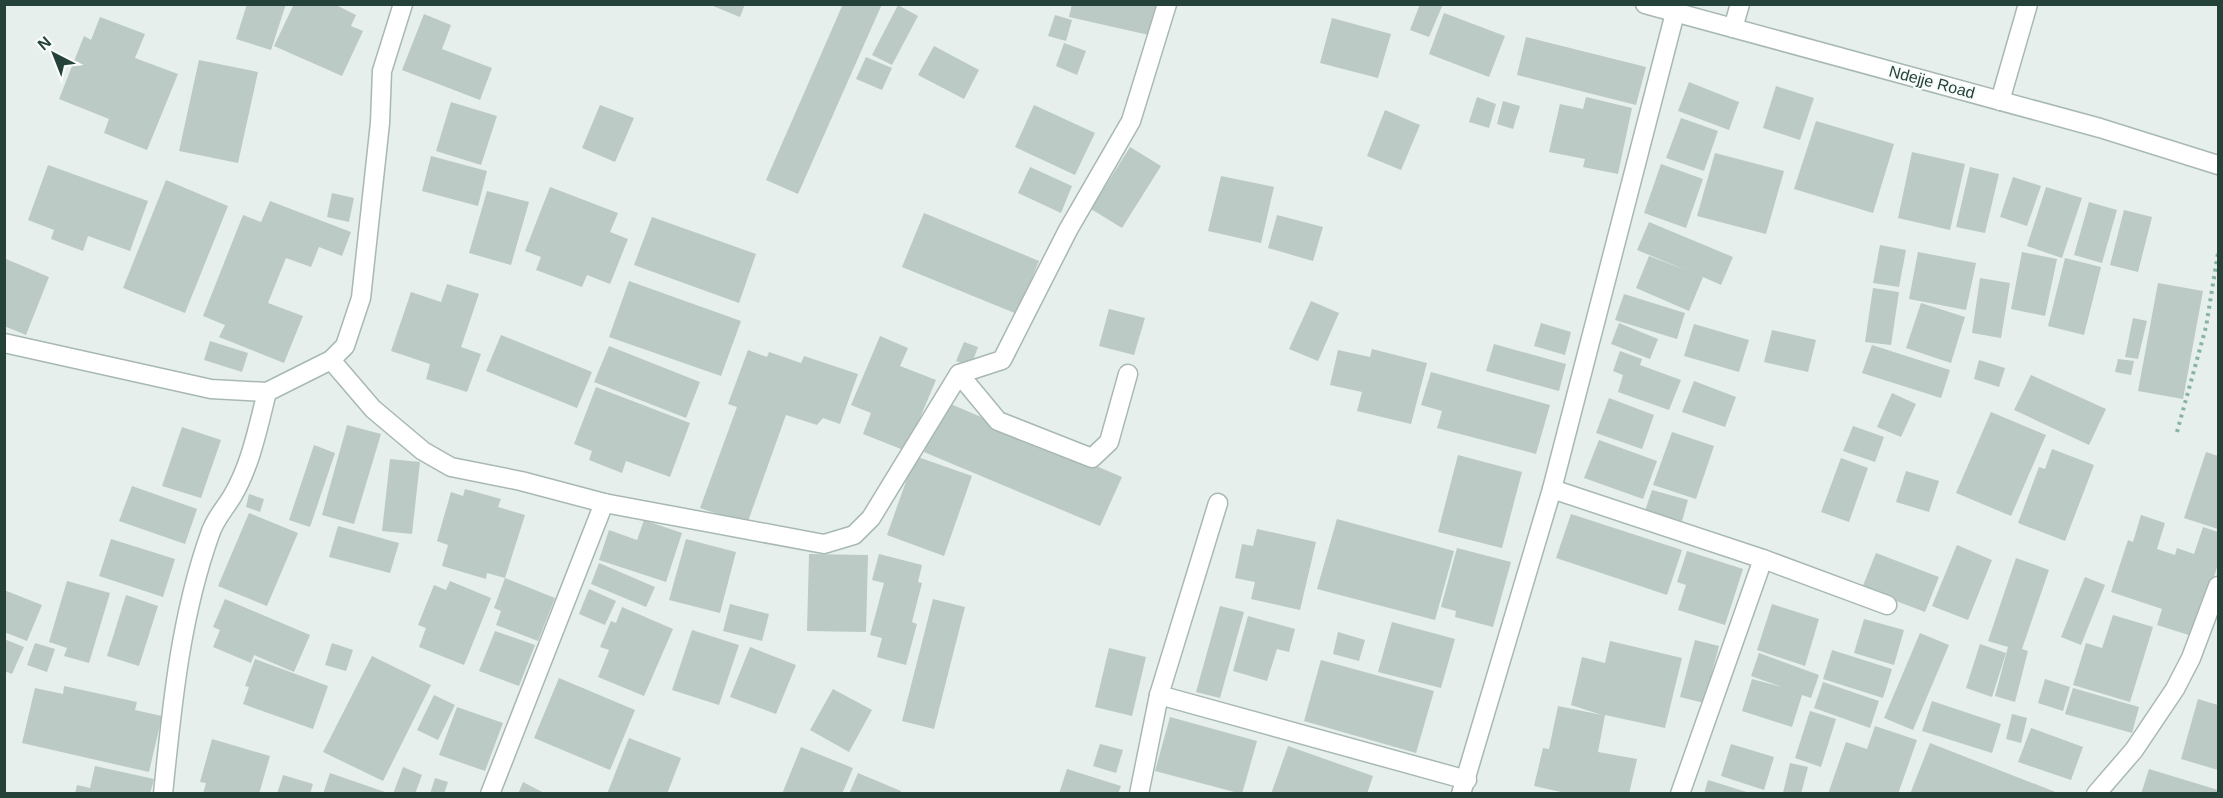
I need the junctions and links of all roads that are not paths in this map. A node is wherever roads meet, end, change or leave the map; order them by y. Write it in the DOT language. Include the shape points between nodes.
graph roads {
  1 [pos="403,4"];
  2 [pos="1167,4"];
  3 [pos="1645,4"];
  4 [pos="1740,4"];
  5 [pos="2028,4"];
  6 [pos="1675,13"];
  7 [pos="1733,28"];
  8 [pos="2000,100"];
  9 [pos="2218,165"];
  10 [pos="4,343"];
  11 [pos="331,360"];
  12 [pos="959,374"];
  13 [pos="1128,374"];
  14 [pos="267,392"];
  15 [pos="1552,489"];
  16 [pos="604,503"];
  17 [pos="1218,503"];
  18 [pos="1763,559"];
  19 [pos="2218,586"];
  20 [pos="1887,605"];
  21 [pos="1159,695"];
  22 [pos="1464,787"];
  23 [pos="163,794"];
  24 [pos="490,794"];
  25 [pos="1139,794"];
  26 [pos="1680,794"];
  27 [pos="2096,794"];
  1 -- 11 [label="street" via="382,70 361,298 345,346"];
  2 -- 12 [label="street" via="1131,121 1068,230 1002,360"];
  3 -- 6 [label="street, Ndejje Road"];
  4 -- 7 [label="street"];
  5 -- 8 [label="street"];
  6 -- 7 [label="street, Ndejje Road"];
  6 -- 15 [label="street"];
  7 -- 8 [label="street, Ndejje Road"];
  8 -- 9 [label="street, Ndejje Road"];
  10 -- 14 [label="street" via="211,389"];
  11 -- 14 [label="street"];
  11 -- 16 [label="street" via="373,409 423,451 451,467 521,480"];
  12 -- 13 [label="street" via="998,421 1092,458 1109,442"];
  12 -- 16 [label="street" via="871,518 844,539 824,544"];
  14 -- 23 [label="street" via="252,450 209,536 178,658"];
  15 -- 18 [label="street"];
  15 -- 22 [label="street"];
  16 -- 24 [label="street"];
  17 -- 21 [label="street"];
  18 -- 20 [label="street"];
  18 -- 26 [label="street"];
  19 -- 27 [label="street" via="2191,658 2175,688 2134,750"];
  21 -- 22 [label="street"];
  21 -- 25 [label="street"];
}
